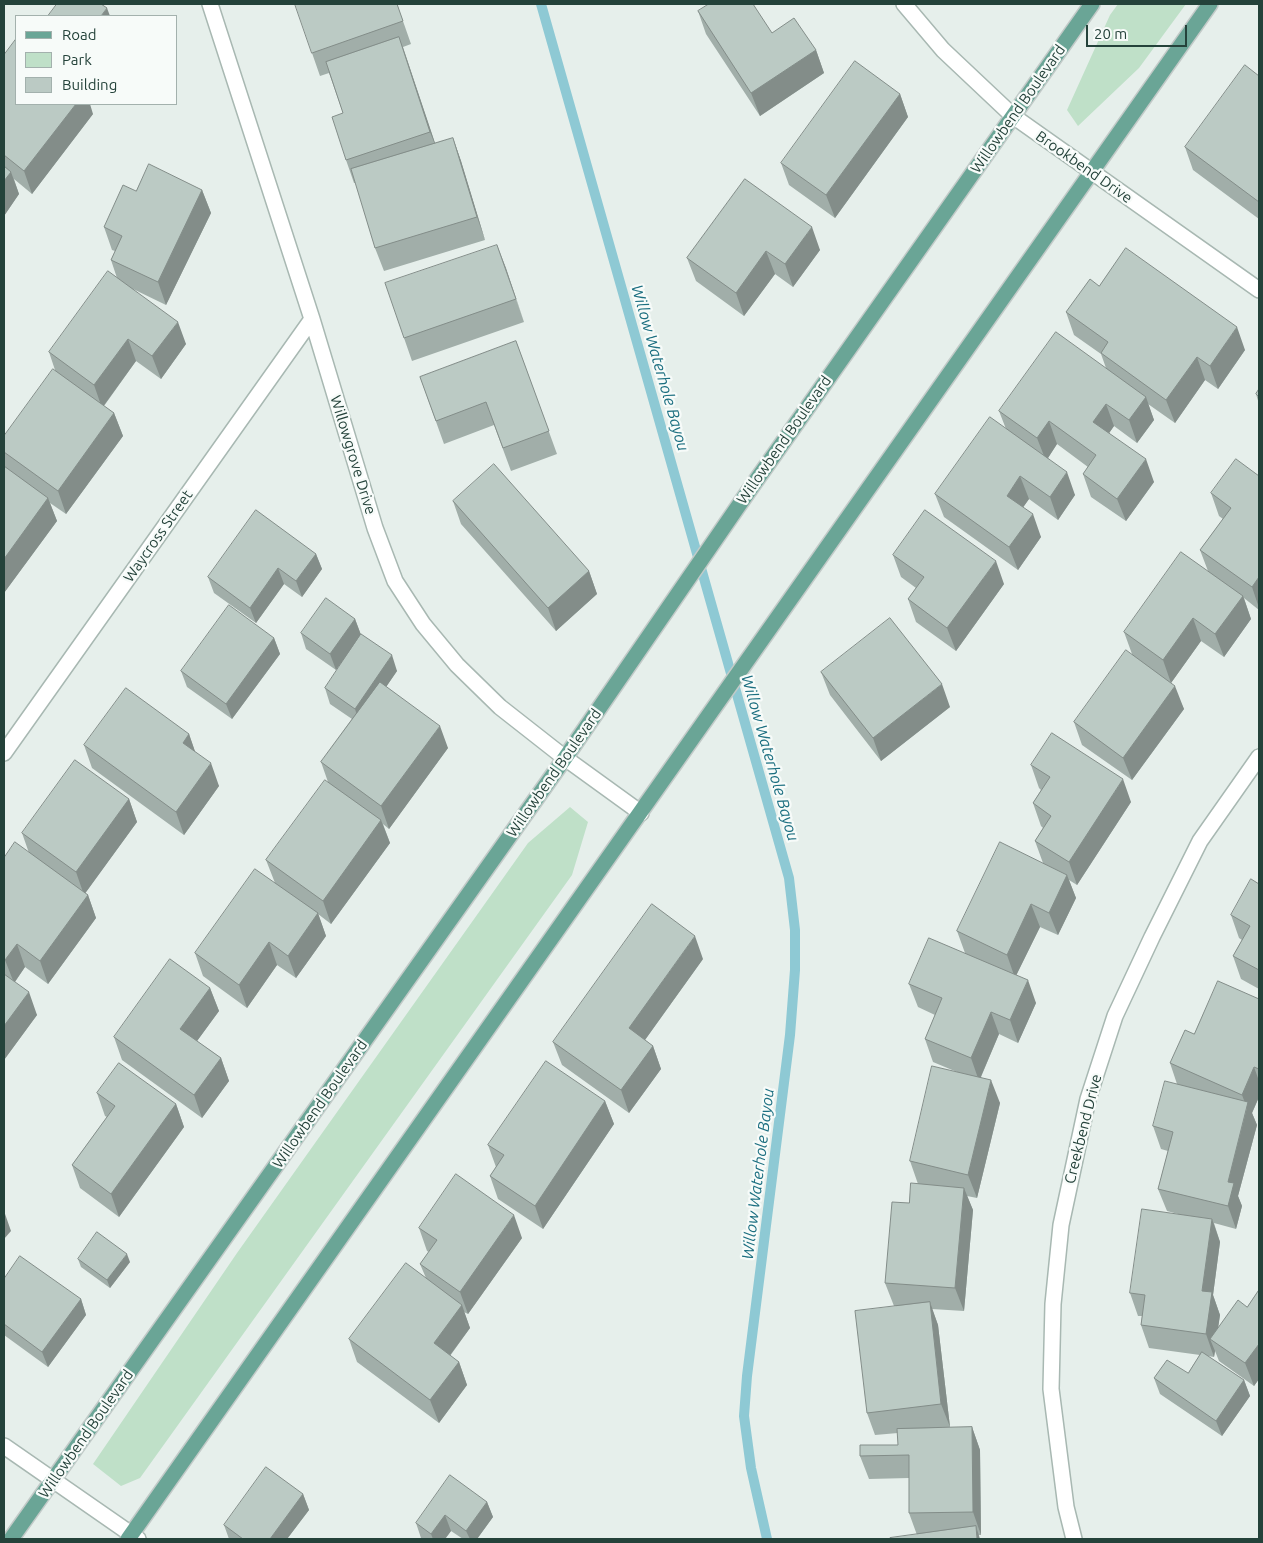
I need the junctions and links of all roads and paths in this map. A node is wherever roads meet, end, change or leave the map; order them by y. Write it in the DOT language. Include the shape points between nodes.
graph roads {
  1 [pos="210,4"];
  2 [pos="904,4"];
  3 [pos="1092,4"];
  4 [pos="1210,4"];
  5 [pos="1013,116"];
  6 [pos="1090,172"];
  7 [pos="1259,290"];
  8 [pos="312,319"];
  9 [pos="4,753"];
  10 [pos="1259,757"];
  11 [pos="564,758"];
  12 [pos="641,813"];
  13 [pos="4,1446"];
  14 [pos="53,1481"];
  15 [pos="133,1538"];
  16 [pos="11,1539"];
  17 [pos="1074,1539"];
  1 -- 8 [label="street, Willowgrove Drive"];
  2 -- 5 [label="street, Brookbend Drive" via="943,50"];
  3 -- 5 [label="main road, Willowbend Boulevard"];
  4 -- 6 [label="main road"];
  5 -- 6 [label="street, Brookbend Drive"];
  5 -- 11 [label="main road, Willowbend Boulevard"];
  6 -- 7 [label="street, Brookbend Drive"];
  6 -- 12 [label="main road"];
  8 -- 9 [label="street, Waycross Street"];
  8 -- 11 [label="street, Willowgrove Drive" via="375,528 395,581 423,624 456,665 500,707"];
  10 -- 17 [label="street, Creekbend Drive" via="1200,842 1156,929 1116,1016 1088,1099 1061,1225 1053,1304 1051,1389 1066,1507"];
  11 -- 12 [label="street, Willowgrove Drive"];
  11 -- 14 [label="main road, Willowbend Boulevard"];
  12 -- 15 [label="main road"];
  13 -- 14 [label="street"];
  14 -- 15 [label="street"];
  14 -- 16 [label="main road, Willowbend Boulevard"];
}
